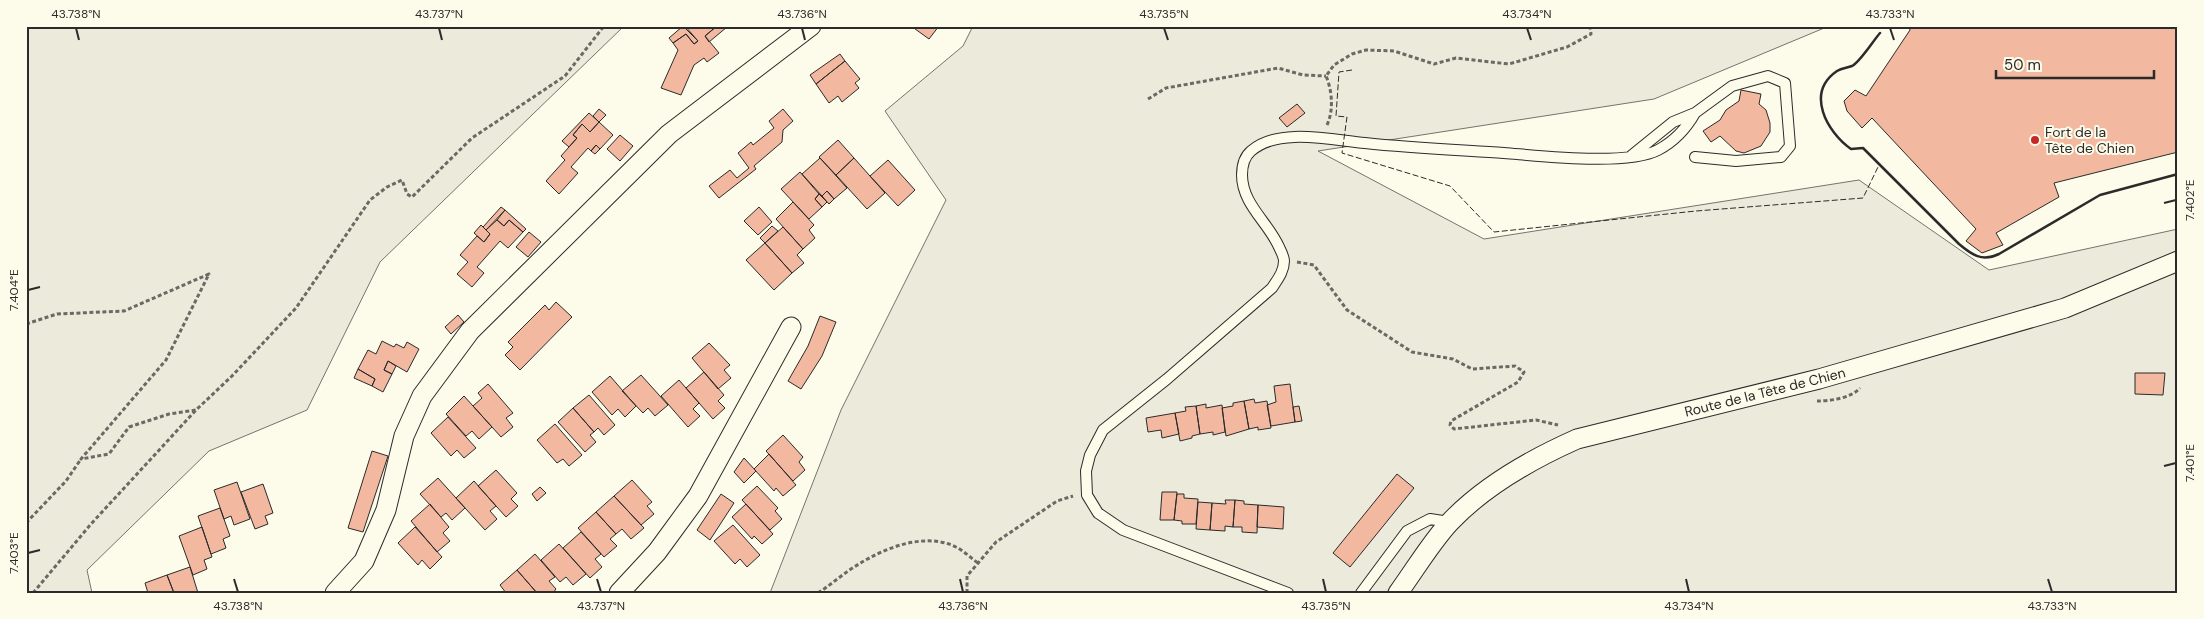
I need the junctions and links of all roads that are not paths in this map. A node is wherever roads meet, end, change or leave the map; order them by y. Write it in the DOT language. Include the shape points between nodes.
graph roads {
  1 [pos="811,26"];
  2 [pos="1695,157"];
  3 [pos="2178,261"];
  4 [pos="792,327"];
  5 [pos="1449,522"];
  6 [pos="335,593"];
  7 [pos="619,593"];
  8 [pos="1288,593"];
  9 [pos="1361,593"];
  10 [pos="1398,593"];
  1 -- 6 [label="street" via="669,134 470,331 422,396 404,436 386,510 364,561"];
  2 -- 8 [label="lane" via="1736,160 1781,157 1790,146 1785,83 1768,76 1732,86 1695,113 1685,131 1658,150 1629,158 1418,148 1321,136 1266,142 1250,151 1242,165 1242,183 1249,203 1274,237 1284,260 1281,274 1272,288 1103,430 1086,471 1087,495 1098,513 1123,530"];
  3 -- 5 [label="street, Route de la Tête de Chien" via="2065,308 1819,379 1577,439 1542,455 1502,480"];
  4 -- 7 [label="street" via="698,496 657,552"];
  5 -- 9 [label="lane" via="1430,519 1407,531"];
  5 -- 10 [label="street, Route de la Tête de Chien"];
}
